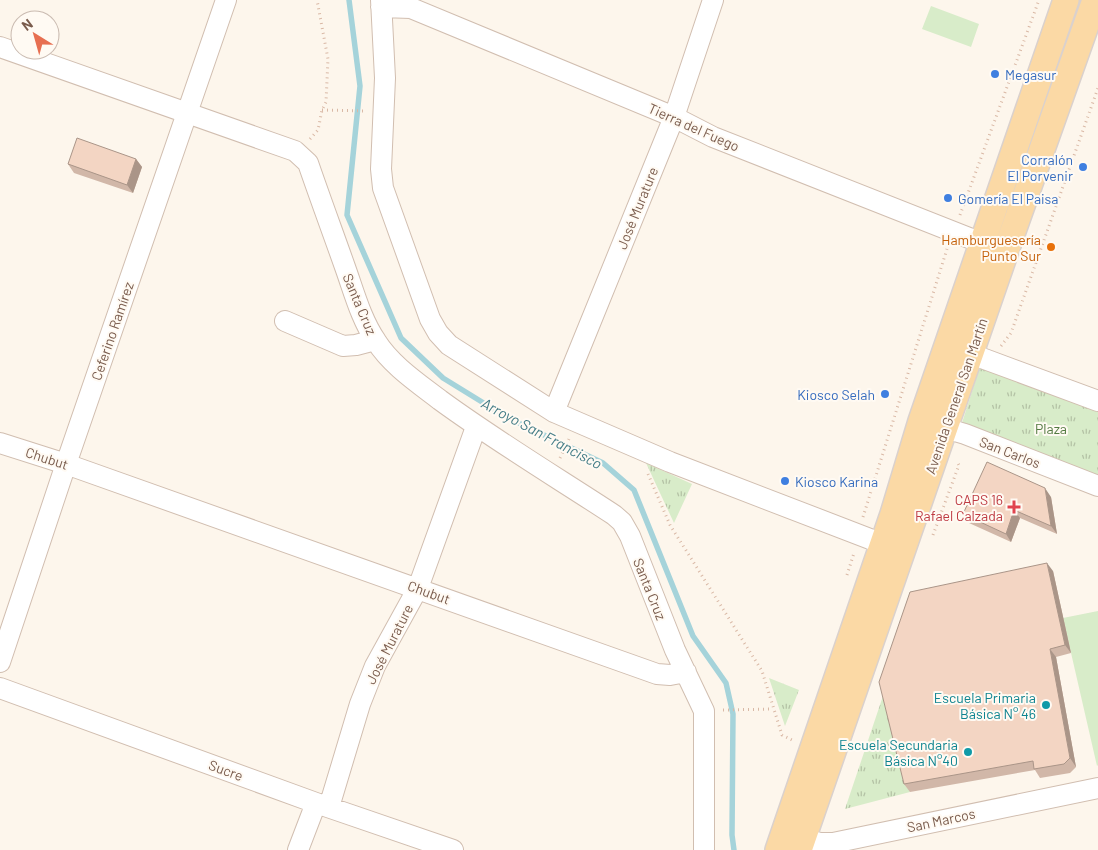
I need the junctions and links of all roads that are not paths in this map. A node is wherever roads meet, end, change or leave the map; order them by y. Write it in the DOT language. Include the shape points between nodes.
graph roads {
  1 [pos="226,0"];
  2 [pos="712,0"];
  3 [pos="1066,0"];
  4 [pos="1095,0"];
  5 [pos="381,4"];
  6 [pos="0,47"];
  7 [pos="188,114"];
  8 [pos="674,117"];
  9 [pos="994,248"];
  10 [pos="285,320"];
  11 [pos="375,340"];
  12 [pos="971,354"];
  13 [pos="1098,401"];
  14 [pos="554,412"];
  15 [pos="921,422"];
  16 [pos="476,427"];
  17 [pos="955,431"];
  18 [pos="0,443"];
  19 [pos="66,464"];
  20 [pos="1098,486"];
  21 [pos="892,548"];
  22 [pos="418,588"];
  23 [pos="0,662"];
  24 [pos="686,672"];
  25 [pos="0,688"];
  26 [pos="1098,788"];
  27 [pos="322,805"];
  28 [pos="791,844"];
  29 [pos="298,850"];
  30 [pos="453,850"];
  31 [pos="704,850"];
  1 -- 7 [label="street, Ceferino Ramírez"];
  2 -- 8 [label="street, José Murature"];
  3 -- 9 [label="main road, Avenida General San Martín"];
  4 -- 9 [label="main road, Avenida General San Martín"];
  5 -- 8 [label="street, Tierra del Fuego" via="411,8"];
  5 -- 14 [label="street" via="385,78 383,188 430,319 449,345"];
  6 -- 7 [label="street"];
  7 -- 11 [label="street, Santa Cruz" via="297,153 308,163 357,301"];
  7 -- 19 [label="street, Ceferino Ramírez"];
  8 -- 9 [label="street, Tierra del Fuego" via="712,137"];
  8 -- 14 [label="street, José Murature"];
  9 -- 12 [label="main road, Avenida General San Martín"];
  9 -- 15 [label="main road, Avenida General San Martín"];
  10 -- 11 [label="street" via="343,346"];
  11 -- 16 [label="street, Santa Cruz" via="393,361"];
  12 -- 13 [label="street"];
  12 -- 17 [label="main road, Avenida General San Martín"];
  14 -- 21 [label="street" via="670,462"];
  15 -- 17 [label="street, San Carlos"];
  15 -- 21 [label="main road, Avenida General San Martín"];
  16 -- 22 [label="street, José Murature"];
  16 -- 24 [label="street, Santa Cruz" via="622,522"];
  17 -- 20 [label="street, San Carlos"];
  17 -- 21 [label="main road, Avenida General San Martín"];
  18 -- 19 [label="street, Chubut"];
  19 -- 22 [label="street, Chubut"];
  19 -- 23 [label="street, Ceferino Ramírez"];
  21 -- 28 [label="main road, Avenida General San Martín"];
  22 -- 24 [label="street, Chubut" via="657,674"];
  22 -- 27 [label="street, José Murature" via="375,666"];
  24 -- 31 [label="street" via="704,711"];
  25 -- 27 [label="street, Sucre"];
  26 -- 28 [label="street, San Marcos" via="833,842"];
  27 -- 29 [label="street, José Murature"];
  27 -- 30 [label="street, Sucre"];
}
